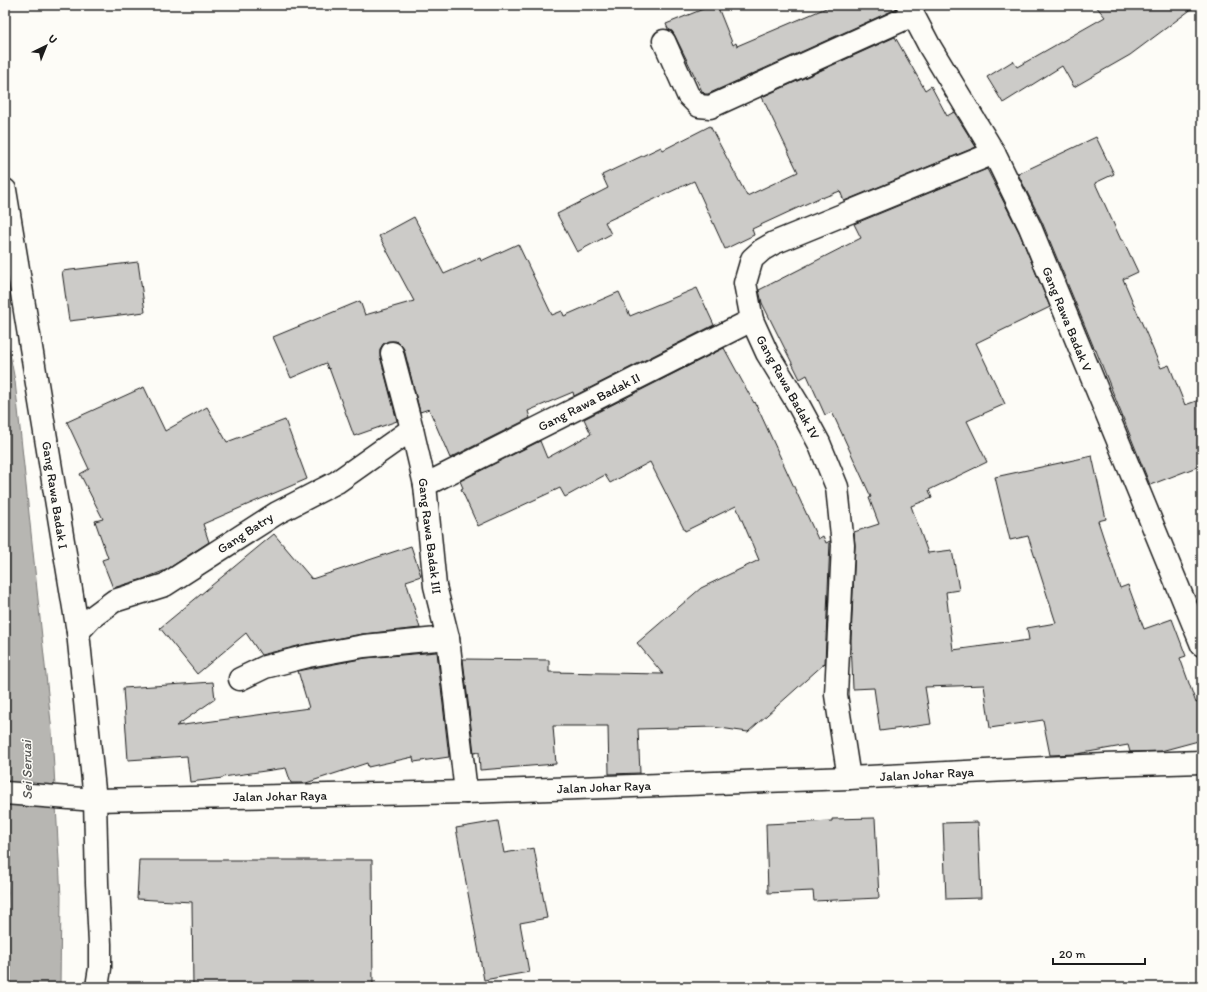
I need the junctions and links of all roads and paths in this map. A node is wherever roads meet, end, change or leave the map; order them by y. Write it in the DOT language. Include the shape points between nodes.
graph roads {
  1 [pos="910,10"];
  2 [pos="664,41"];
  3 [pos="994,153"];
  4 [pos="5,190"];
  5 [pos="752,320"];
  6 [pos="392,353"];
  7 [pos="412,429"];
  8 [pos="425,485"];
  9 [pos="78,632"];
  10 [pos="448,638"];
  11 [pos="1202,645"];
  12 [pos="240,679"];
  13 [pos="1202,762"];
  14 [pos="849,778"];
  15 [pos="466,792"];
  16 [pos="5,793"];
  17 [pos="95,800"];
  18 [pos="97,987"];
  1 -- 2 [label="street" via="710,106 699,106 688,95"];
  1 -- 3 [label="street, Gang Rawa Badak V"];
  3 -- 5 [label="street, Gang Rawa Badak IV" via="762,250 752,259 745,283"];
  3 -- 11 [label="street, Gang Rawa Badak V" via="1030,227"];
  4 -- 9 [label="street, Gang Rawa Badak I"];
  5 -- 8 [label="street, Gang Rawa Badak II"];
  5 -- 14 [label="street, Gang Rawa Badak IV" via="767,353 819,443 837,487 843,546 836,695"];
  6 -- 7 [label="street, Gang Rawa Badak III"];
  7 -- 8 [label="street, Gang Rawa Badak III"];
  7 -- 9 [label="street, Gang Batry" via="337,482 276,513 165,585 114,601 91,618"];
  8 -- 10 [label="street, Gang Rawa Badak III" via="435,586"];
  9 -- 17 [label="street, Gang Rawa Badak I"];
  10 -- 12 [label="street" via="364,646 308,656 264,667"];
  10 -- 15 [label="street, Gang Rawa Badak III"];
  13 -- 14 [label="street, Jalan Johar Raya"];
  14 -- 15 [label="street, Jalan Johar Raya"];
  15 -- 17 [label="street, Jalan Johar Raya"];
  16 -- 17 [label="street, Jalan Johar Raya"];
  17 -- 18 [label="street, Gang Rawa Badak I" via="100,944"];
}
